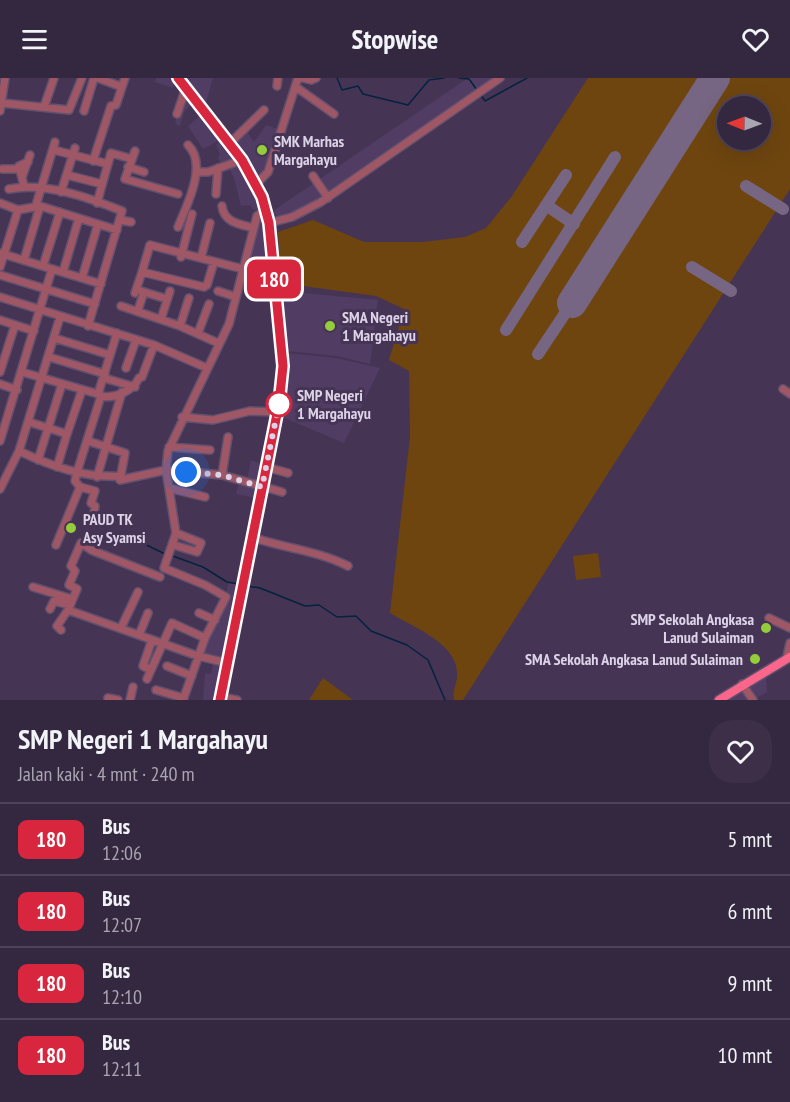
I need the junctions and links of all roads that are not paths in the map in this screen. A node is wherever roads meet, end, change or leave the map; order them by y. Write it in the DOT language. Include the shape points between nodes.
graph roads {
  1 [pos="5,78"];
  2 [pos="54,78"];
  3 [pos="82,78"];
  4 [pos="178,78"];
  5 [pos="301,78"];
  6 [pos="316,78"];
  7 [pos="500,78"];
  8 [pos="100,79"];
  9 [pos="123,83"];
  10 [pos="2,87"];
  11 [pos="296,87"];
  12 [pos="186,88"];
  13 [pos="2,103"];
  14 [pos="44,107"];
  15 [pos="264,110"];
  16 [pos="0,111"];
  17 [pos="84,111"];
  18 [pos="177,114"];
  19 [pos="334,114"];
  20 [pos="229,144"];
  21 [pos="189,145"];
  22 [pos="96,148"];
  23 [pos="75,151"];
  24 [pos="135,151"];
  25 [pos="111,153"];
  26 [pos="132,159"];
  27 [pos="93,160"];
  28 [pos="242,160"];
  29 [pos="108,164"];
  30 [pos="128,167"];
  31 [pos="2,168"];
  32 [pos="218,168"];
  33 [pos="19,169"];
  34 [pos="144,172"];
  35 [pos="198,172"];
  36 [pos="67,175"];
  37 [pos="313,176"];
  38 [pos="22,177"];
  39 [pos="257,183"];
  40 [pos="102,184"];
  41 [pos="24,186"];
  42 [pos="42,186"];
  43 [pos="9,189"];
  44 [pos="61,192"];
  45 [pos="178,194"];
  46 [pos="216,194"];
  47 [pos="328,198"];
  48 [pos="0,203"];
  49 [pos="97,203"];
  50 [pos="38,206"];
  51 [pos="222,206"];
  52 [pos="18,210"];
  53 [pos="266,210"];
  54 [pos="60,212"];
  55 [pos="192,214"];
  56 [pos="79,218"];
  57 [pos="120,220"];
  58 [pos="131,222"];
  59 [pos="210,223"];
  60 [pos="269,223"];
  61 [pos="98,224"];
  62 [pos="178,227"];
  63 [pos="254,228"];
  64 [pos="117,230"];
  65 [pos="2,254"];
  66 [pos="181,255"];
  67 [pos="201,258"];
  68 [pos="24,260"];
  69 [pos="213,263"];
  70 [pos="43,266"];
  71 [pos="0,267"];
  72 [pos="52,269"];
  73 [pos="242,271"];
  74 [pos="63,272"];
  75 [pos="142,272"];
  76 [pos="0,275"];
  77 [pos="82,278"];
  78 [pos="101,284"];
  79 [pos="46,289"];
  80 [pos="218,291"];
  81 [pos="140,292"];
  82 [pos="0,297"];
  83 [pos="236,297"];
  84 [pos="189,298"];
  85 [pos="95,304"];
  86 [pos="209,304"];
  87 [pos="121,306"];
  88 [pos="40,310"];
  89 [pos="138,310"];
  90 [pos="60,317"];
  91 [pos="161,319"];
  92 [pos="0,320"];
  93 [pos="15,325"];
  94 [pos="88,326"];
  95 [pos="180,326"];
  96 [pos="34,331"];
  97 [pos="117,333"];
  98 [pos="198,333"];
  99 [pos="54,338"];
  100 [pos="0,340"];
  101 [pos="136,340"];
  102 [pos="8,343"];
  103 [pos="218,343"];
  104 [pos="154,345"];
  105 [pos="110,355"];
  106 [pos="49,357"];
  107 [pos="1,363"];
  108 [pos="126,368"];
  109 [pos="207,368"];
  110 [pos="0,372"];
  111 [pos="22,372"];
  112 [pos="104,376"];
  113 [pos="42,378"];
  114 [pos="0,384"];
  115 [pos="62,384"];
  116 [pos="135,387"];
  117 [pos="17,390"];
  118 [pos="82,390"];
  119 [pos="122,392"];
  120 [pos="100,395"];
  121 [pos="110,398"];
  122 [pos="120,402"];
  123 [pos="277,412"];
  124 [pos="182,417"];
  125 [pos="29,422"];
  126 [pos="48,428"];
  127 [pos="67,434"];
  128 [pos="228,437"];
  129 [pos="0,441"];
  130 [pos="88,441"];
  131 [pos="107,447"];
  132 [pos="169,447"];
  133 [pos="210,450"];
  134 [pos="19,451"];
  135 [pos="38,460"];
  136 [pos="57,466"];
  137 [pos="266,467"];
  138 [pos="166,470"];
  139 [pos="77,472"];
  140 [pos="288,473"];
  141 [pos="222,475"];
  142 [pos="98,477"];
  143 [pos="119,477"];
  144 [pos="80,487"];
  145 [pos="262,487"];
  146 [pos="169,488"];
  147 [pos="0,489"];
  148 [pos="282,492"];
  149 [pos="205,497"];
  150 [pos="94,514"];
  151 [pos="176,533"];
  152 [pos="252,537"];
  153 [pos="56,545"];
  154 [pos="171,551"];
  155 [pos="348,566"];
  156 [pos="160,577"];
  157 [pos="33,587"];
  158 [pos="138,592"];
  159 [pos="70,605"];
  160 [pos="50,609"];
  161 [pos="148,613"];
  162 [pos="199,613"];
  163 [pos="769,618"];
  164 [pos="214,620"];
  165 [pos="122,628"];
  166 [pos="790,628"];
  167 [pos="61,630"];
  168 [pos="139,635"];
  169 [pos="205,639"];
  170 [pos="152,640"];
  171 [pos="162,643"];
  172 [pos="790,643"];
  173 [pos="198,656"];
  174 [pos="789,657"];
  175 [pos="226,663"];
  176 [pos="167,666"];
  177 [pos="149,669"];
  178 [pos="192,676"];
  179 [pos="147,679"];
  180 [pos="742,684"];
  181 [pos="133,687"];
  182 [pos="156,690"];
  183 [pos="108,698"];
  184 [pos="220,698"];
  185 [pos="184,699"];
  186 [pos="118,700"];
  187 [pos="130,700"];
  188 [pos="237,700"];
  189 [pos="719,700"];
  190 [pos="753,700"];
  1 -- 10 [label="street"];
  2 -- 14 [label="street"];
  3 -- 14 [label="street" via="70,110"];
  4 -- 12 [label="main road"];
  5 -- 6 [label="street"];
  5 -- 11 [label="street"];
  7 -- 47 [label="street"];
  8 -- 9 [label="street"];
  8 -- 17 [label="street"];
  9 -- 22 [label="street"];
  10 -- 13 [label="street"];
  11 -- 19 [label="street"];
  11 -- 39 [label="street" via="268,172"];
  12 -- 18 [label="street"];
  12 -- 20 [label="main road"];
  13 -- 14 [label="street"];
  13 -- 16 [label="street"];
  15 -- 20 [label="street"];
  20 -- 28 [label="main road"];
  21 -- 35 [label="street" via="195,152"];
  22 -- 25 [label="street"];
  22 -- 27 [label="street"];
  23 -- 27 [label="street"];
  23 -- 36 [label="street"];
  23 -- 42 [label="street" via="54,146"];
  24 -- 26 [label="street"];
  25 -- 26 [label="street"];
  25 -- 29 [label="street"];
  26 -- 30 [label="street"];
  27 -- 29 [label="street"];
  28 -- 32 [label="street"];
  28 -- 39 [label="main road"];
  29 -- 40 [label="street"];
  30 -- 34 [label="street"];
  30 -- 45 [label="street" via="126,179"];
  31 -- 33 [label="street"];
  32 -- 35 [label="street"];
  32 -- 46 [label="street"];
  33 -- 38 [label="street"];
  33 -- 38 [label="street" via="20,163 29,159"];
  35 -- 62 [label="street"];
  36 -- 40 [label="street"];
  36 -- 44 [label="street"];
  37 -- 47 [label="street"];
  38 -- 41 [label="street"];
  39 -- 53 [label="main road"];
  40 -- 49 [label="street"];
  41 -- 42 [label="street"];
  41 -- 43 [label="street"];
  42 -- 44 [label="street"];
  42 -- 50 [label="street"];
  44 -- 49 [label="street"];
  47 -- 60 [label="street" via="292,217"];
  48 -- 52 [label="street"];
  49 -- 57 [label="street" via="122,211"];
  50 -- 52 [label="street"];
  50 -- 54 [label="street"];
  50 -- 68 [label="street"];
  51 -- 63 [label="street" via="231,221"];
  52 -- 65 [label="street"];
  53 -- 60 [label="main road"];
  53 -- 63 [label="street" via="258,213"];
  54 -- 56 [label="street"];
  54 -- 70 [label="street"];
  55 -- 66 [label="street"];
  56 -- 61 [label="street"];
  56 -- 74 [label="street"];
  57 -- 58 [label="street"];
  57 -- 64 [label="street"];
  59 -- 67 [label="street"];
  60 -- 123 [label="main road" via="283,366"];
  61 -- 64 [label="street"];
  61 -- 77 [label="street"];
  63 -- 73 [label="street"];
  64 -- 78 [label="street"];
  65 -- 68 [label="street"];
  65 -- 71 [label="street"];
  66 -- 67 [label="street"];
  66 -- 69 [label="street"];
  66 -- 75 [label="street" via="149,247"];
  67 -- 69 [label="street"];
  68 -- 70 [label="street"];
  69 -- 73 [label="street"];
  69 -- 75 [label="street" via="204,287"];
  70 -- 72 [label="street"];
  72 -- 74 [label="street"];
  72 -- 79 [label="street"];
  73 -- 83 [label="street"];
  74 -- 77 [label="street"];
  75 -- 81 [label="street"];
  76 -- 79 [label="street"];
  77 -- 78 [label="street"];
  78 -- 85 [label="street"];
  79 -- 85 [label="street"];
  79 -- 88 [label="street"];
  80 -- 83 [label="street"];
  81 -- 89 [label="street"];
  81 -- 91 [label="street" via="169,295"];
  82 -- 88 [label="street"];
  83 -- 103 [label="street" via="229,324"];
  84 -- 95 [label="street"];
  85 -- 94 [label="street"];
  86 -- 98 [label="street"];
  87 -- 89 [label="street"];
  88 -- 90 [label="street"];
  88 -- 96 [label="street"];
  89 -- 91 [label="street"];
  90 -- 94 [label="street"];
  90 -- 99 [label="street"];
  91 -- 95 [label="street"];
  92 -- 93 [label="street"];
  93 -- 96 [label="street"];
  93 -- 102 [label="street"];
  94 -- 97 [label="street"];
  95 -- 98 [label="street"];
  96 -- 111 [label="street"];
  97 -- 101 [label="street"];
  97 -- 105 [label="street"];
  98 -- 103 [label="street"];
  99 -- 105 [label="street"];
  99 -- 106 [label="street"];
  100 -- 102 [label="street"];
  101 -- 104 [label="street"];
  101 -- 108 [label="street"];
  102 -- 107 [label="street"];
  103 -- 109 [label="street"];
  104 -- 109 [label="street"];
  104 -- 116 [label="street"];
  105 -- 112 [label="street"];
  106 -- 112 [label="street"];
  106 -- 113 [label="street"];
  107 -- 110 [label="street"];
  109 -- 124 [label="street"];
  111 -- 113 [label="street"];
  111 -- 117 [label="street"];
  112 -- 116 [label="street"];
  112 -- 120 [label="street"];
  113 -- 115 [label="street"];
  113 -- 125 [label="street"];
  114 -- 117 [label="street"];
  115 -- 118 [label="street"];
  115 -- 126 [label="street"];
  116 -- 119 [label="street"];
  117 -- 129 [label="street"];
  118 -- 120 [label="street"];
  118 -- 127 [label="street"];
  119 -- 121 [label="street"];
  119 -- 122 [label="street"];
  120 -- 121 [label="street"];
  120 -- 130 [label="street"];
  121 -- 122 [label="street"];
  122 -- 131 [label="street"];
  123 -- 124 [label="street" via="246,412 217,420"];
  123 -- 137 [label="main road"];
  124 -- 132 [label="street"];
  125 -- 126 [label="street"];
  125 -- 134 [label="street"];
  126 -- 127 [label="street"];
  126 -- 135 [label="street"];
  127 -- 136 [label="street"];
  128 -- 141 [label="street"];
  130 -- 131 [label="street"];
  130 -- 139 [label="street"];
  131 -- 142 [label="street"];
  131 -- 143 [label="street" via="125,453"];
  132 -- 133 [label="street"];
  132 -- 138 [label="street"];
  134 -- 135 [label="street"];
  134 -- 147 [label="street"];
  135 -- 136 [label="street"];
  136 -- 139 [label="street"];
  137 -- 140 [label="street"];
  137 -- 145 [label="main road"];
  138 -- 141 [label="street"];
  138 -- 143 [label="street"];
  138 -- 146 [label="street"];
  139 -- 142 [label="street"];
  139 -- 144 [label="street" via="75,481"];
  141 -- 145 [label="street"];
  142 -- 143 [label="street"];
  144 -- 150 [label="street" via="95,491 91,503 95,506"];
  144 -- 153 [label="street"];
  145 -- 148 [label="street"];
  145 -- 152 [label="main road"];
  146 -- 149 [label="street"];
  146 -- 151 [label="street"];
  151 -- 154 [label="street"];
  151 -- 154 [label="street" via="201,543 197,552"];
  152 -- 155 [label="street" via="311,551"];
  152 -- 175 [label="main road"];
  154 -- 164 [label="street" via="164,569 226,596"];
  156 -- 159 [label="street" via="81,543 71,568 75,571 69,586 77,589"];
  157 -- 159 [label="street"];
  158 -- 165 [label="street"];
  159 -- 160 [label="street" via="54,601"];
  159 -- 165 [label="street"];
  159 -- 167 [label="street" via="57,626"];
  161 -- 168 [label="street"];
  162 -- 164 [label="street"];
  163 -- 166 [label="street"];
  164 -- 169 [label="street"];
  165 -- 168 [label="street"];
  168 -- 170 [label="street"];
  169 -- 171 [label="street" via="172,623"];
  169 -- 173 [label="street"];
  170 -- 171 [label="street"];
  170 -- 177 [label="street" via="143,666"];
  171 -- 173 [label="street"];
  171 -- 177 [label="street" via="156,664"];
  172 -- 174 [label="street"];
  173 -- 175 [label="street"];
  173 -- 178 [label="street"];
  174 -- 180 [label="main road"];
  175 -- 184 [label="main road"];
  176 -- 178 [label="street"];
  177 -- 179 [label="street"];
  178 -- 185 [label="street"];
  180 -- 189 [label="main road"];
  180 -- 190 [label="street"];
  181 -- 187 [label="street"];
  182 -- 185 [label="street"];
  183 -- 186 [label="street"];
  184 -- 188 [label="street"];
}
